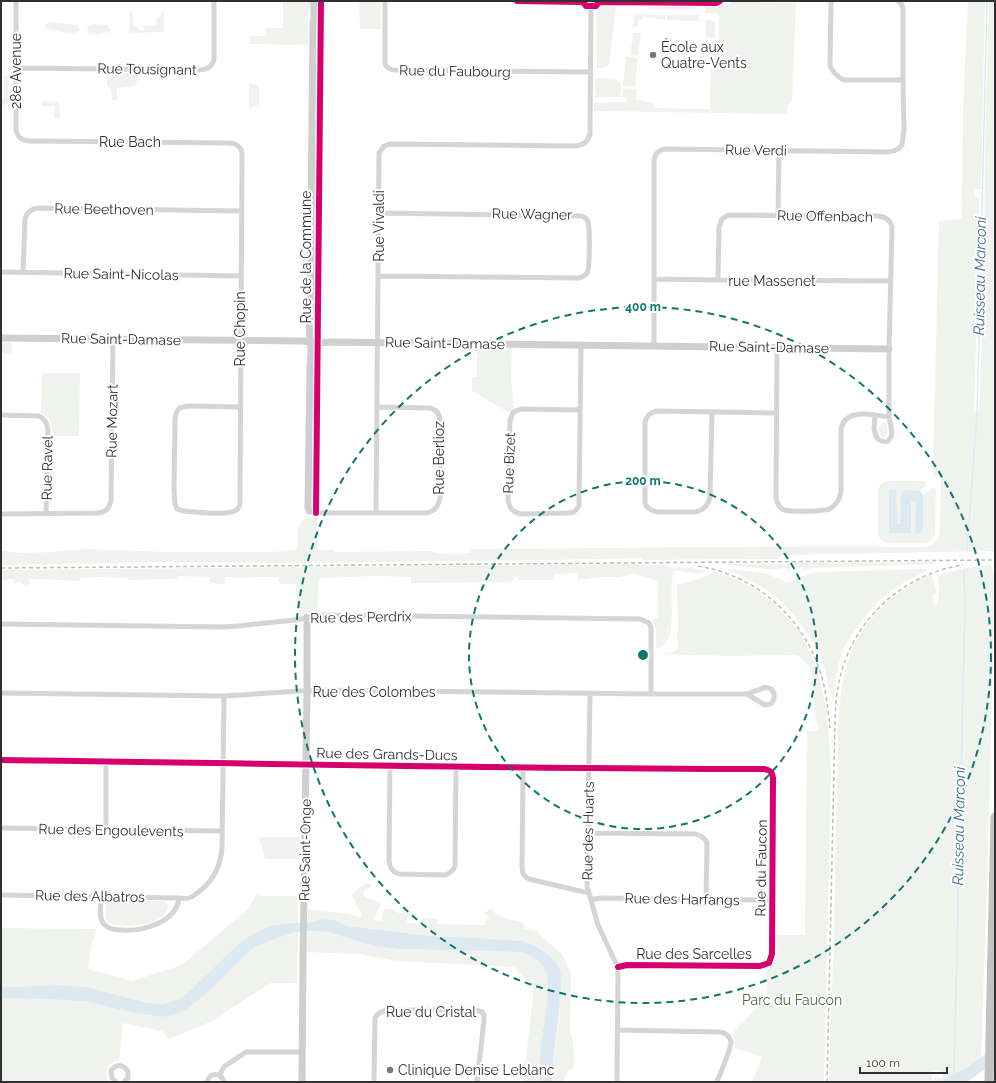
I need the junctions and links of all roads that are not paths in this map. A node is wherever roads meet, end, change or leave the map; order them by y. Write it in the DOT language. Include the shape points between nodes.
graph roads {
  1 [pos="16,1"];
  2 [pos="214,1"];
  3 [pos="314,1"];
  4 [pos="385,1"];
  5 [pos="591,1"];
  6 [pos="831,1"];
  7 [pos="899,1"];
  8 [pos="16,68"];
  9 [pos="590,72"];
  10 [pos="903,80"];
  11 [pos="22,139"];
  12 [pos="239,146"];
  13 [pos="779,150"];
  14 [pos="241,211"];
  15 [pos="379,212"];
  16 [pos="778,215"];
  17 [pos="1,272"];
  18 [pos="23,272"];
  19 [pos="241,276"];
  20 [pos="378,276"];
  21 [pos="654,279"];
  22 [pos="718,280"];
  23 [pos="891,281"];
  24 [pos="1,338"];
  25 [pos="113,339"];
  26 [pos="240,341"];
  27 [pos="310,342"];
  28 [pos="377,342"];
  29 [pos="581,344"];
  30 [pos="654,345"];
  31 [pos="777,347"];
  32 [pos="889,349"];
  33 [pos="241,407"];
  34 [pos="377,407"];
  35 [pos="580,410"];
  36 [pos="712,412"];
  37 [pos="776,412"];
  38 [pos="875,415"];
  39 [pos="1,416"];
  40 [pos="890,417"];
  41 [pos="309,511"];
  42 [pos="46,513"];
  43 [pos="376,513"];
  44 [pos="1,514"];
  45 [pos="307,617"];
  46 [pos="1,624"];
  47 [pos="307,691"];
  48 [pos="1,693"];
  49 [pos="590,694"];
  50 [pos="651,694"];
  51 [pos="747,694"];
  52 [pos="224,696"];
  53 [pos="1,760"];
  54 [pos="106,761"];
  55 [pos="223,763"];
  56 [pos="306,764"];
  57 [pos="390,766"];
  58 [pos="456,766"];
  59 [pos="523,768"];
  60 [pos="589,768"];
  61 [pos="772,773"];
  62 [pos="995,817"];
  63 [pos="1,828"];
  64 [pos="106,830"];
  65 [pos="222,831"];
  66 [pos="588,833"];
  67 [pos="588,891"];
  68 [pos="1,895"];
  69 [pos="101,896"];
  70 [pos="179,898"];
  71 [pos="706,899"];
  72 [pos="591,900"];
  73 [pos="772,900"];
  74 [pos="769,963"];
  75 [pos="618,967"];
  76 [pos="618,1030"];
  77 [pos="302,1052"];
  78 [pos="220,1076"];
  79 [pos="116,1082"];
  80 [pos="124,1082"];
  81 [pos="206,1082"];
  82 [pos="224,1082"];
  83 [pos="302,1082"];
  84 [pos="374,1082"];
  85 [pos="477,1082"];
  86 [pos="617,1082"];
  87 [pos="716,1082"];
  88 [pos="989,1082"];
  1 -- 8 [label="street, 28e Avenue"];
  2 -- 8 [label="street, Rue Tousignant" via="214,59 211,66 205,69"];
  3 -- 27 [label="street, Rue de la Commune"];
  4 -- 9 [label="street, Rue du Faubourg" via="385,63 390,70"];
  5 -- 9 [label="street"];
  6 -- 10 [label="street" via="830,66 835,74 844,80"];
  7 -- 10 [label="street, Rue Verdi" via="903,9"];
  8 -- 11 [label="street, 28e Avenue" via="16,130"];
  9 -- 15 [label="street, Rue Vivaldi" via="590,134 587,142 573,146 388,144 379,153"];
  10 -- 13 [label="street, Rue Verdi" via="903,142 897,150"];
  11 -- 12 [label="street, Rue Bach" via="234,143"];
  12 -- 14 [label="street, Rue Chopin" via="242,152"];
  13 -- 16 [label="street"];
  13 -- 21 [label="street, Rue Verdi" via="665,149 657,153 654,160"];
  14 -- 18 [label="street, Rue Beethoven" via="33,209 25,219"];
  14 -- 19 [label="street, Rue Chopin"];
  15 -- 20 [label="street, Rue Vivaldi"];
  15 -- 20 [label="street, Rue Wagner" via="582,216 589,227 589,258 587,274 579,278"];
  16 -- 22 [label="street, Rue Offenbach" via="728,215 722,219 719,227"];
  16 -- 23 [label="street, Rue Offenbach" via="885,217 890,220 892,227"];
  17 -- 18 [label="street, Rue Saint-Nicolas"];
  18 -- 19 [label="street, Rue Saint-Nicolas"];
  19 -- 26 [label="street, Rue Chopin"];
  20 -- 28 [label="street, Rue Vivaldi"];
  21 -- 22 [label="street, rue Massenet"];
  21 -- 30 [label="street, Rue Verdi"];
  22 -- 23 [label="street, rue Massenet"];
  23 -- 32 [label="street, Rue Offenbach"];
  24 -- 25 [label="street, Rue Saint-Damase"];
  25 -- 26 [label="street, Rue Saint-Damase"];
  25 -- 42 [label="street, Rue Mozart" via="110,504 107,510 98,513"];
  26 -- 27 [label="street, Rue Saint-Damase"];
  26 -- 33 [label="street, Rue Chopin"];
  27 -- 28 [label="street, Rue Saint-Damase"];
  27 -- 41 [label="street, Rue de la Commune"];
  28 -- 29 [label="street, Rue Saint-Damase"];
  28 -- 34 [label="street, Rue Vivaldi"];
  29 -- 30 [label="street, Rue Saint-Damase"];
  29 -- 35 [label="street, Rue Bizet"];
  30 -- 31 [label="street, Rue Saint-Damase"];
  31 -- 32 [label="street, Rue Saint-Damase"];
  31 -- 37 [label="street"];
  32 -- 40 [label="street, Rue Offenbach"];
  33 -- 33 [label="street, Rue Chopin" via="239,507 227,513 184,512 177,509 174,501 175,420 178,410 183,406"];
  34 -- 43 [label="street, Rue Vivaldi"];
  34 -- 43 [label="street, Rue Berlioz" via="430,408 439,414 440,498 436,509 429,512"];
  35 -- 35 [label="street, Rue Bizet" via="521,409 513,412 510,421 508,499 510,507 515,512 568,513 574,512 577,508"];
  36 -- 36 [label="street" via="656,411 646,418 645,503 653,511 695,512 708,504"];
  36 -- 37 [label="street"];
  37 -- 38 [label="street" via="776,498 780,507 789,511 825,511 836,504 841,492 843,423 854,414"];
  38 -- 40 [label="street"];
  38 -- 40 [label="street, Rue Offenbach" via="876,436 885,442 892,435"];
  39 -- 42 [label="street, Rue Ravel" via="39,416 46,422"];
  41 -- 43 [label="street, Rue Berlioz"];
  42 -- 44 [label="street"];
  45 -- 46 [label="street, Rue des Perdrix" via="223,627"];
  45 -- 47 [label="street, Rue Saint-Onge"];
  45 -- 50 [label="street, Rue des Perdrix" via="323,615 640,619 649,623 652,632"];
  47 -- 49 [label="street, Rue des Colombes"];
  47 -- 52 [label="street, Rue des Colombes"];
  47 -- 56 [label="street, Rue Saint-Onge"];
  48 -- 52 [label="street, Rue des Colombes"];
  49 -- 50 [label="street, Rue des Colombes"];
  49 -- 60 [label="street, Rue des Huarts"];
  50 -- 51 [label="street, Rue des Colombes"];
  51 -- 51 [label="street, Rue des Colombes" via="765,705 771,704 775,696 771,688 766,687"];
  52 -- 55 [label="street, Rue des Albatros"];
  53 -- 54 [label="street, Rue des Grands-Ducs"];
  54 -- 55 [label="street, Rue des Grands-Ducs"];
  54 -- 64 [label="street"];
  55 -- 56 [label="street, Rue des Grands-Ducs"];
  55 -- 65 [label="street, Rue des Albatros"];
  56 -- 57 [label="street, Rue des Grands-Ducs"];
  56 -- 77 [label="street, Rue Saint-Onge"];
  57 -- 58 [label="street, Rue des Grands-Ducs"];
  57 -- 58 [label="street" via="391,868 400,874 444,875 451,872 455,866"];
  58 -- 59 [label="street, Rue des Grands-Ducs"];
  59 -- 60 [label="street, Rue des Grands-Ducs"];
  59 -- 67 [label="street" via="523,874 528,879"];
  60 -- 61 [label="street, Rue des Grands-Ducs" via="764,769"];
  60 -- 66 [label="street, Rue des Huarts"];
  61 -- 73 [label="street, Rue du Faucon"];
  62 -- 88 [label="highway"];
  63 -- 64 [label="street, Rue des Engoulevents"];
  64 -- 65 [label="street, Rue des Engoulevents"];
  65 -- 70 [label="street, Rue des Albatros" via="222,849 218,867 212,878 193,896"];
  66 -- 67 [label="street, Rue des Huarts"];
  66 -- 71 [label="street" via="701,836 707,843"];
  67 -- 72 [label="street, Rue des Huarts"];
  68 -- 69 [label="street, Rue des Albatros"];
  69 -- 70 [label="street, Rue des Albatros"];
  69 -- 70 [label="street" via="101,917 104,924 112,929 130,931 148,928 161,922 175,910"];
  71 -- 72 [label="street, Rue des Harfangs"];
  71 -- 73 [label="street, Rue des Harfangs"];
  72 -- 75 [label="street, Rue des Huarts" via="598,925"];
  73 -- 74 [label="street, Rue du Faucon" via="772,954"];
  74 -- 75 [label="street, Rue des Sarcelles" via="764,966"];
  75 -- 76 [label="street, Rue des Huarts"];
  76 -- 86 [label="street, Rue des Huarts"];
  76 -- 87 [label="street" via="725,1033 730,1041 730,1047"];
  77 -- 78 [label="street" via="246,1052 225,1066"];
  77 -- 83 [label="street, Rue Saint-Onge"];
  78 -- 81 [label="street" via="211,1075"];
  78 -- 82 [label="street"];
  79 -- 80 [label="street" via="111,1071 121,1065 129,1073"];
  84 -- 85 [label="street, Rue du Cristal" via="374,1021 378,1013 389,1010 475,1010 483,1013"];
}
